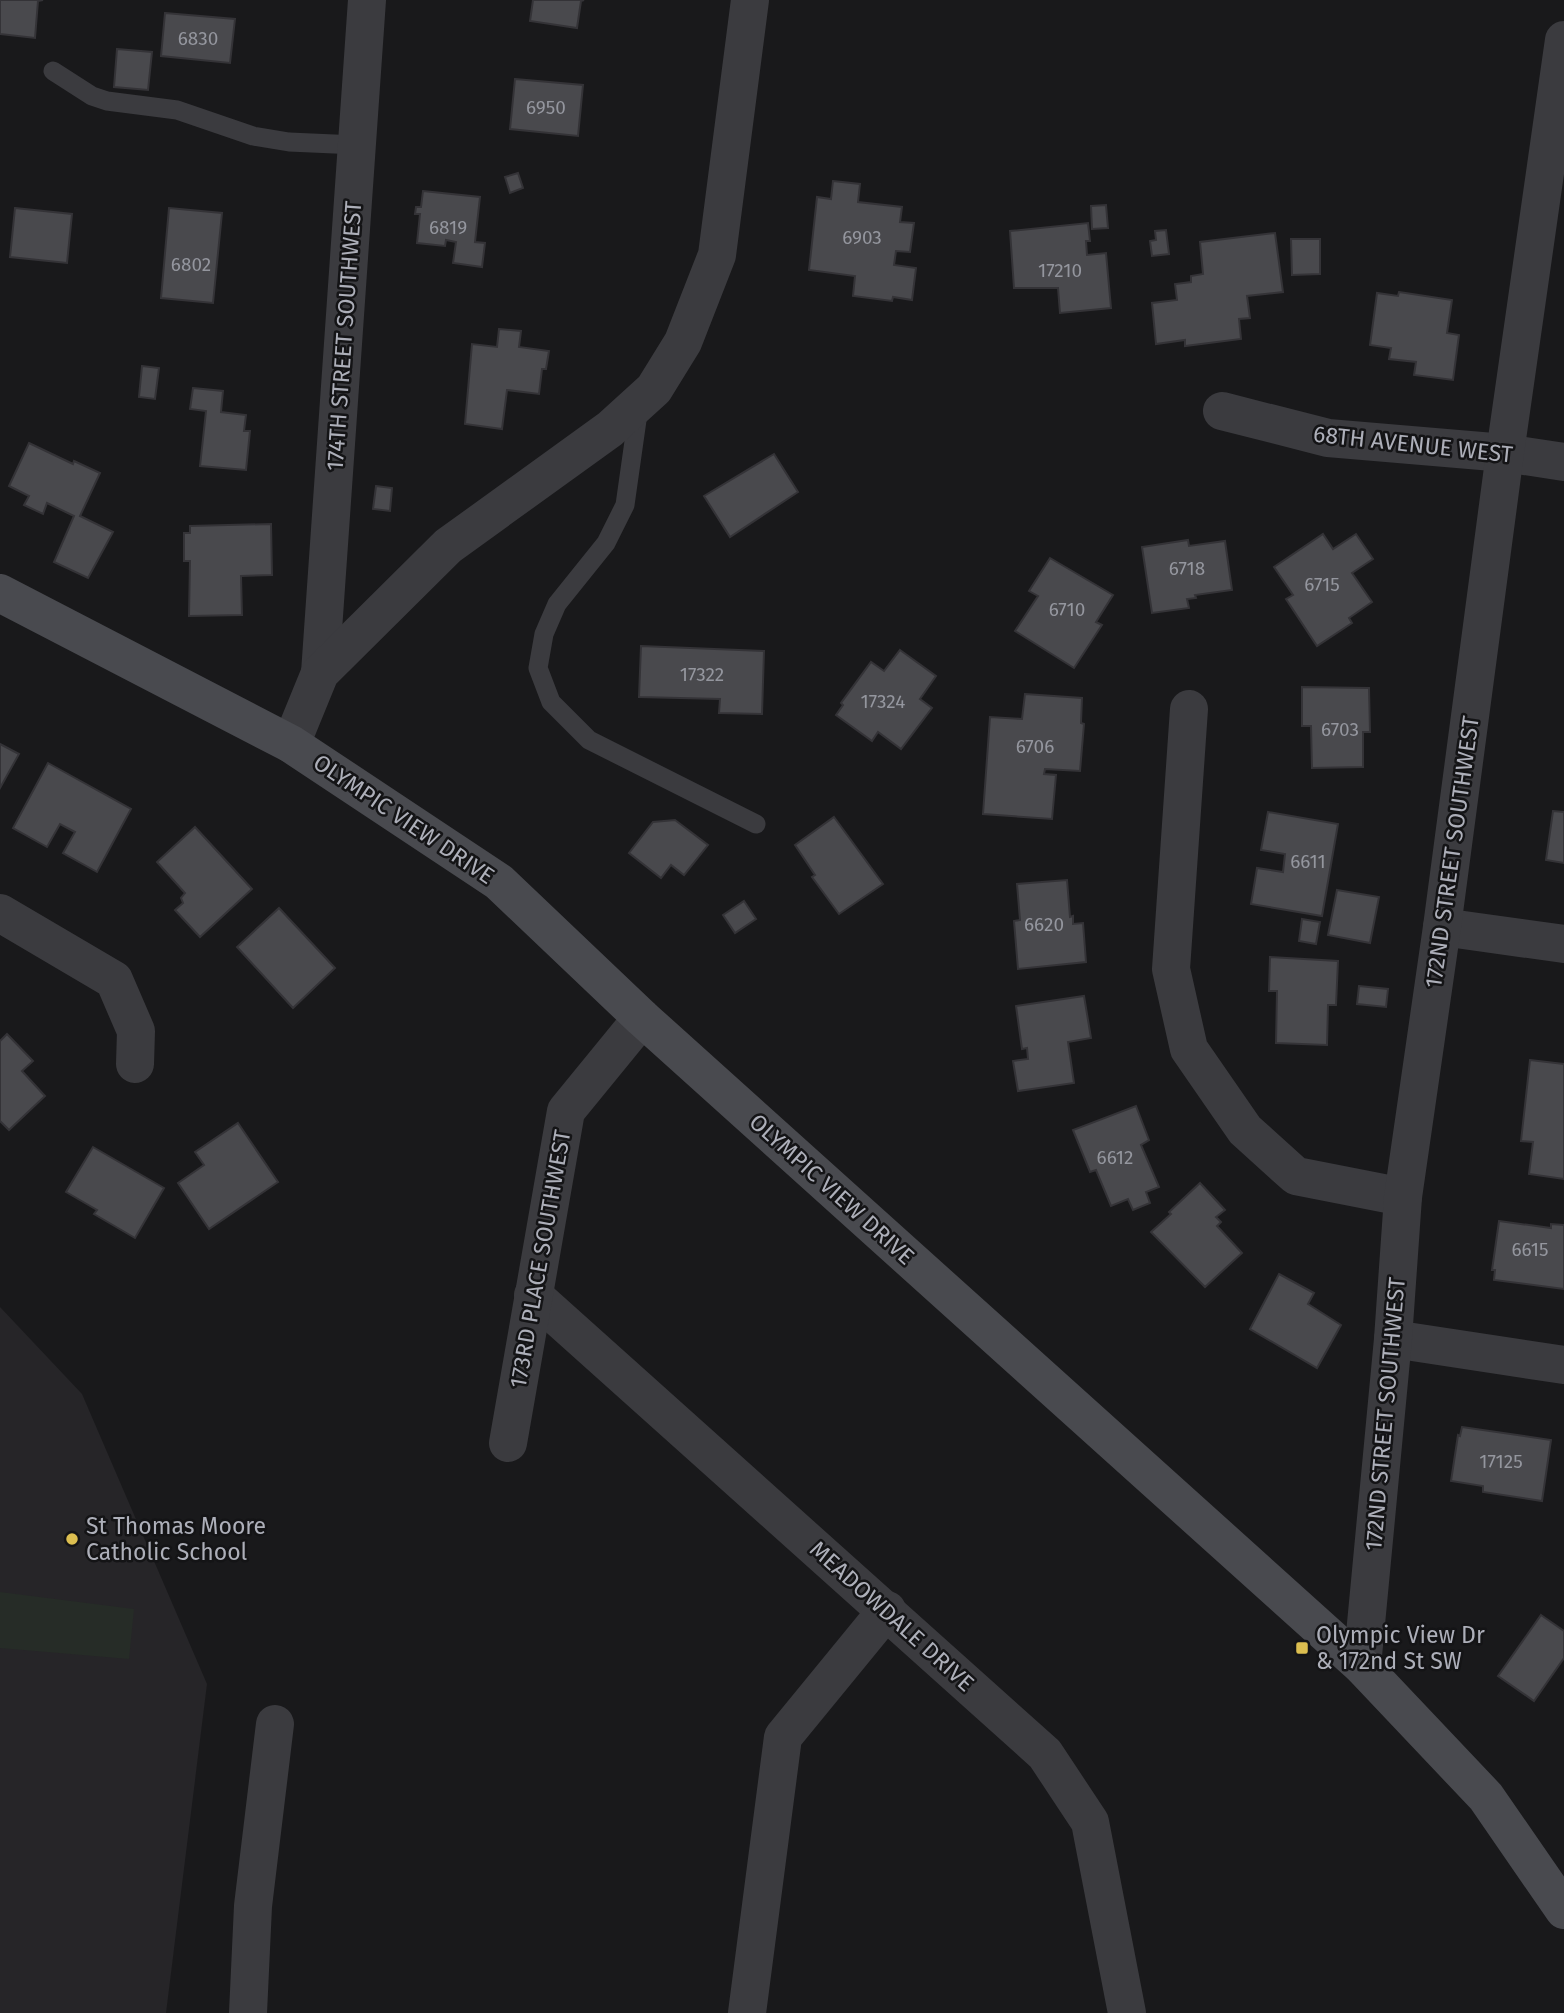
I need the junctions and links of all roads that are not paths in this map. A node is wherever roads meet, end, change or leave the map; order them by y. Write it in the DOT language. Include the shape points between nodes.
graph roads {
  1 [pos="367,0"];
  2 [pos="750,0"];
  3 [pos="1564,40"];
  4 [pos="53,71"];
  5 [pos="357,145"];
  6 [pos="640,402"];
  7 [pos="1222,411"];
  8 [pos="1505,453"];
  9 [pos="1564,462"];
  10 [pos="0,593"];
  11 [pos="320,673"];
  12 [pos="1189,709"];
  13 [pos="291,744"];
  14 [pos="756,824"];
  15 [pos="0,913"];
  16 [pos="1443,927"];
  17 [pos="1564,944"];
  18 [pos="642,1018"];
  19 [pos="135,1064"];
  20 [pos="1403,1197"];
  21 [pos="533,1295"];
  22 [pos="1393,1339"];
  23 [pos="1564,1365"];
  24 [pos="508,1443"];
  25 [pos="887,1611"];
  26 [pos="1362,1666"];
  27 [pos="275,1724"];
  28 [pos="1564,1910"];
  29 [pos="248,2013"];
  30 [pos="747,2013"];
  31 [pos="1127,2013"];
  1 -- 5 [label="street, 174TH STREET SOUTHWEST"];
  2 -- 6 [label="street" via="717,255 683,342 654,389"];
  3 -- 8 [label="street, 172ND STREET SOUTHWEST"];
  4 -- 5 [label="lane" via="107,101 177,110 253,136"];
  5 -- 11 [label="street, 174TH STREET SOUTHWEST"];
  6 -- 11 [label="street" via="610,429 448,546"];
  6 -- 14 [label="lane" via="625,505 606,543 557,604 544,634 538,667 551,702 589,740"];
  7 -- 8 [label="street, 68TH AVENUE WEST" via="1328,439"];
  8 -- 9 [label="street, 68TH AVENUE WEST"];
  8 -- 16 [label="street, 172ND STREET SOUTHWEST"];
  10 -- 13 [label="main road, OLYMPIC VIEW DRIVE"];
  11 -- 13 [label="street"];
  12 -- 20 [label="street" via="1171,968 1189,1049 1244,1130 1296,1177"];
  13 -- 18 [label="main road, OLYMPIC VIEW DRIVE" via="499,882"];
  15 -- 19 [label="street" via="114,980 136,1031"];
  16 -- 17 [label="street"];
  16 -- 20 [label="street, 172ND STREET SOUTHWEST"];
  18 -- 21 [label="street, 173RD PLACE SOUTHWEST" via="566,1111"];
  18 -- 26 [label="main road, OLYMPIC VIEW DRIVE"];
  20 -- 22 [label="street, 172ND STREET SOUTHWEST"];
  21 -- 24 [label="street, 173RD PLACE SOUTHWEST"];
  21 -- 25 [label="street, MEADOWDALE DRIVE"];
  22 -- 23 [label="street"];
  22 -- 26 [label="street, 172ND STREET SOUTHWEST"];
  25 -- 30 [label="street" via="783,1737"];
  25 -- 31 [label="street, MEADOWDALE DRIVE" via="1045,1754 1090,1822"];
  26 -- 28 [label="main road, OLYMPIC VIEW DRIVE" via="1486,1797"];
  27 -- 29 [label="street" via="253,1906"];
}
